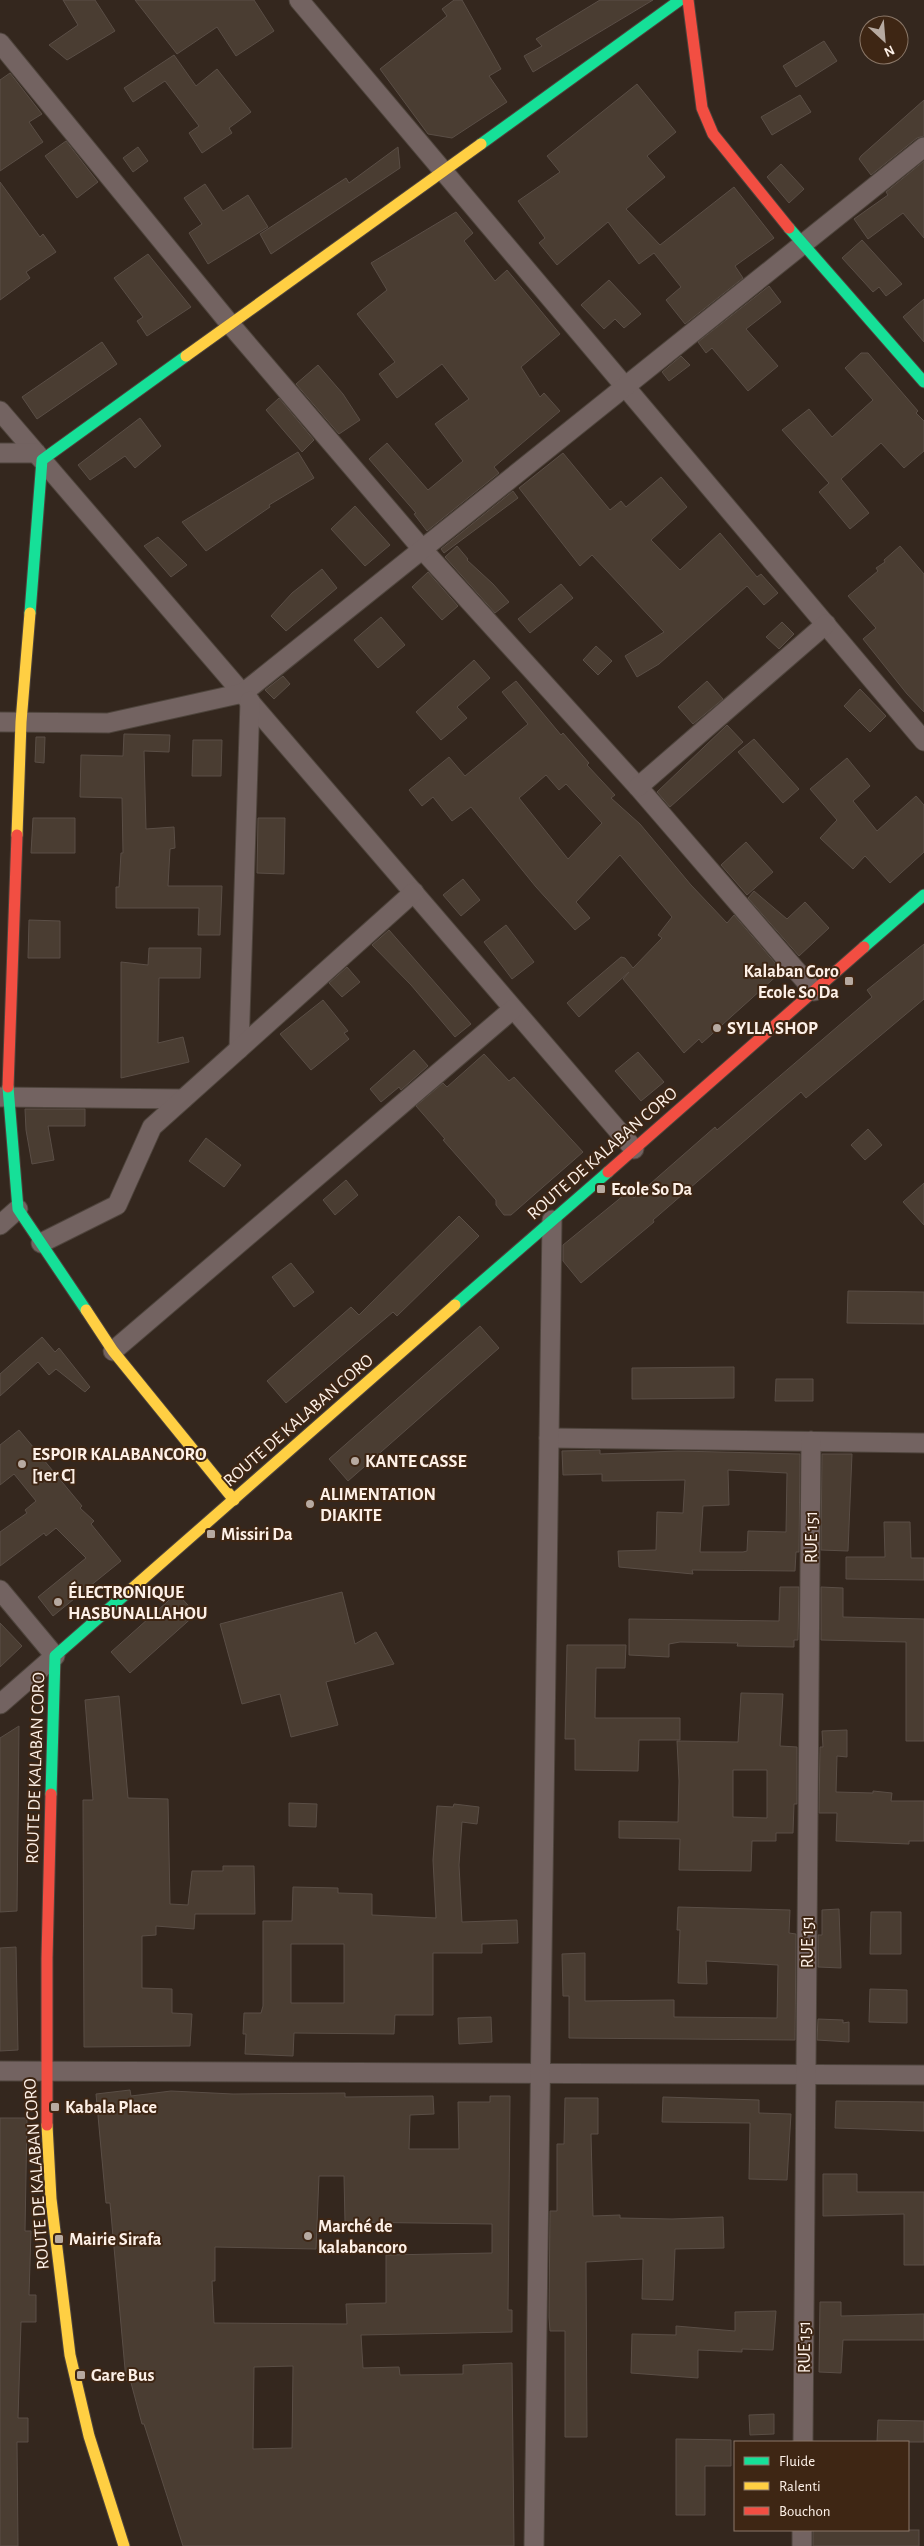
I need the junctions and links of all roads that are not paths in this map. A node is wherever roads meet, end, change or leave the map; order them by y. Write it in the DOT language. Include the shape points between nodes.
graph roads {
  1 [pos="299,0"];
  2 [pos="680,0"];
  3 [pos="688,0"];
  4 [pos="0,43"];
  5 [pos="924,147"];
  6 [pos="443,171"];
  7 [pos="803,245"];
  8 [pos="230,324"];
  9 [pos="924,382"];
  10 [pos="625,387"];
  11 [pos="0,411"];
  12 [pos="0,452"];
  13 [pos="39,456"];
  14 [pos="422,550"];
  15 [pos="826,624"];
  16 [pos="246,697"];
  17 [pos="0,722"];
  18 [pos="21,722"];
  19 [pos="924,741"];
  20 [pos="638,787"];
  21 [pos="414,892"];
  22 [pos="924,895"];
  23 [pos="814,991"];
  24 [pos="513,1009"];
  25 [pos="239,1049"];
  26 [pos="4,1097"];
  27 [pos="183,1099"];
  28 [pos="634,1149"];
  29 [pos="18,1208"];
  30 [pos="552,1220"];
  31 [pos="0,1224"];
  32 [pos="41,1243"];
  33 [pos="113,1351"];
  34 [pos="549,1438"];
  35 [pos="811,1441"];
  36 [pos="924,1442"];
  37 [pos="234,1500"];
  38 [pos="0,1590"];
  39 [pos="55,1656"];
  40 [pos="0,1704"];
  41 [pos="0,2072"];
  42 [pos="46,2072"];
  43 [pos="541,2073"];
  44 [pos="806,2074"];
  45 [pos="924,2075"];
  46 [pos="803,2441"];
  47 [pos="802,2531"];
  48 [pos="124,2546"];
  49 [pos="534,2546"];
  50 [pos="802,2546"];
  1 -- 6 [label="street"];
  2 -- 6 [label="main road"];
  3 -- 7 [label="main road" via="702,108 713,134"];
  4 -- 8 [label="street"];
  5 -- 7 [label="street"];
  6 -- 8 [label="main road"];
  6 -- 10 [label="street"];
  7 -- 9 [label="main road"];
  7 -- 10 [label="street"];
  8 -- 13 [label="main road"];
  8 -- 14 [label="street"];
  10 -- 14 [label="street"];
  10 -- 15 [label="street"];
  11 -- 13 [label="street"];
  12 -- 13 [label="street"];
  13 -- 16 [label="street"];
  13 -- 18 [label="main road"];
  14 -- 16 [label="street"];
  14 -- 20 [label="street"];
  15 -- 19 [label="street"];
  15 -- 20 [label="street"];
  16 -- 18 [label="street" via="108,723"];
  16 -- 21 [label="street"];
  16 -- 25 [label="street"];
  17 -- 18 [label="street"];
  18 -- 26 [label="main road"];
  20 -- 23 [label="street"];
  21 -- 24 [label="street"];
  21 -- 25 [label="street"];
  22 -- 23 [label="main road, ROUTE DE KALABAN CORO"];
  23 -- 28 [label="main road, ROUTE DE KALABAN CORO"];
  24 -- 28 [label="street"];
  24 -- 33 [label="street"];
  25 -- 27 [label="street"];
  26 -- 27 [label="street"];
  26 -- 29 [label="main road"];
  27 -- 32 [label="street" via="152,1128 117,1205"];
  28 -- 30 [label="main road, ROUTE DE KALABAN CORO"];
  29 -- 31 [label="street"];
  29 -- 32 [label="main road"];
  30 -- 34 [label="street"];
  30 -- 37 [label="main road, ROUTE DE KALABAN CORO"];
  32 -- 33 [label="main road"];
  33 -- 37 [label="main road"];
  34 -- 35 [label="street"];
  34 -- 43 [label="street"];
  35 -- 36 [label="street"];
  35 -- 44 [label="street, RUE 151"];
  37 -- 39 [label="main road, ROUTE DE KALABAN CORO"];
  38 -- 39 [label="street"];
  39 -- 40 [label="street"];
  39 -- 42 [label="main road, ROUTE DE KALABAN CORO"];
  41 -- 42 [label="street"];
  42 -- 43 [label="street"];
  42 -- 48 [label="main road, ROUTE DE KALABAN CORO" via="51,2199 70,2354 89,2436"];
  43 -- 44 [label="street"];
  43 -- 49 [label="street"];
  44 -- 45 [label="street"];
  44 -- 46 [label="street, RUE 151"];
  47 -- 50 [label="street"];
}
